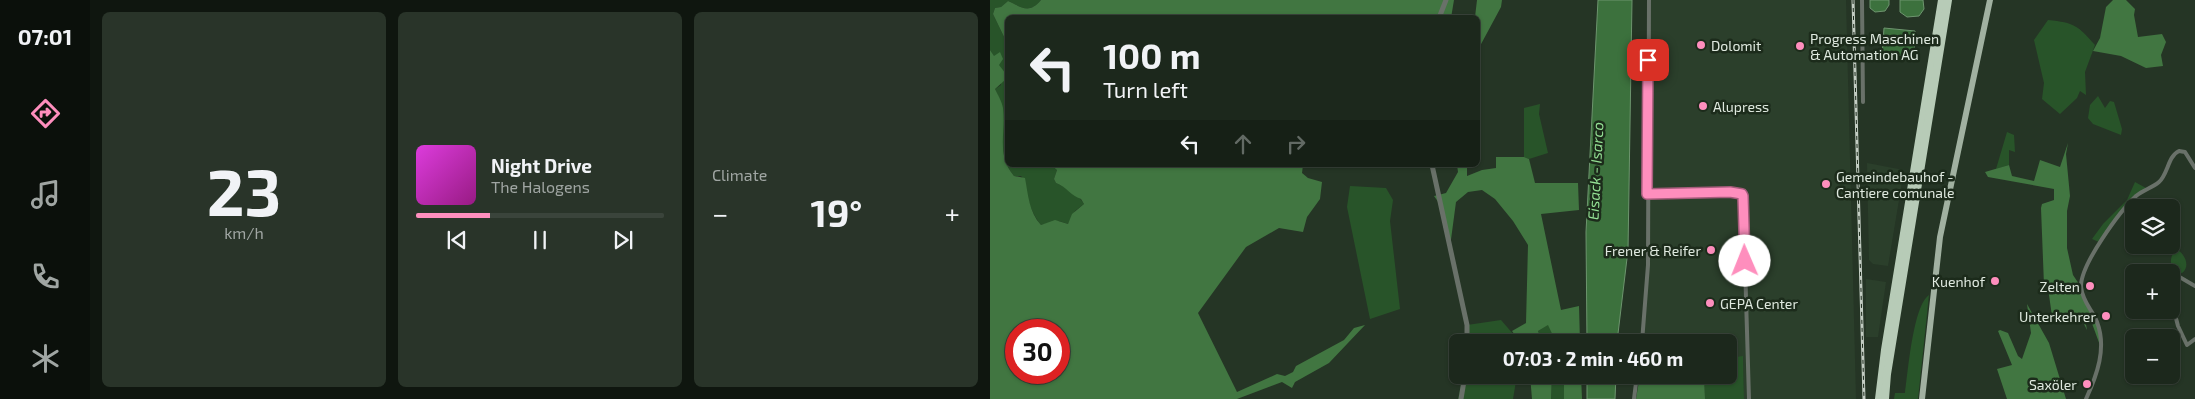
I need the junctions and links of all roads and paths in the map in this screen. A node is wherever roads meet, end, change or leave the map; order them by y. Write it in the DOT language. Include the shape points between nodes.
graph roads {
  1 [pos="1446,0"];
  2 [pos="1649,0"];
  3 [pos="1862,0"];
  4 [pos="1942,0"];
  5 [pos="1948,0"];
  6 [pos="1990,0"];
  7 [pos="1440,15"];
  8 [pos="1863,102"];
  9 [pos="1432,167"];
  10 [pos="2195,168"];
  11 [pos="1647,194"];
  12 [pos="2180,277"];
  13 [pos="2195,286"];
  14 [pos="2176,319"];
  15 [pos="1467,334"];
  16 [pos="1643,334"];
  17 [pos="2195,339"];
  18 [pos="1463,384"];
  19 [pos="1636,384"];
  20 [pos="1460,399"];
  21 [pos="1634,399"];
  22 [pos="1749,399"];
  23 [pos="1879,399"];
  24 [pos="1885,399"];
  25 [pos="1922,399"];
  26 [pos="2086,399"];
  1 -- 7 [label="street"];
  2 -- 11 [label="street"];
  3 -- 8 [label="street"];
  4 -- 23 [label="highway"];
  5 -- 24 [label="highway"];
  6 -- 25 [label="main road" via="1940,237"];
  9 -- 15 [label="street"];
  10 -- 26 [label="street" via="2185,152 2175,153 2161,179 2135,197 2119,215 2089,261 2082,287 2087,308 2097,322 2100,342 2098,373"];
  11 -- 16 [label="street" via="1648,265"];
  11 -- 22 [label="street" via="1739,192 1743,196"];
  12 -- 13 [label="street"];
  14 -- 17 [label="street" via="2187,345"];
  18 -- 20 [label="street"];
  19 -- 21 [label="street"];
}
